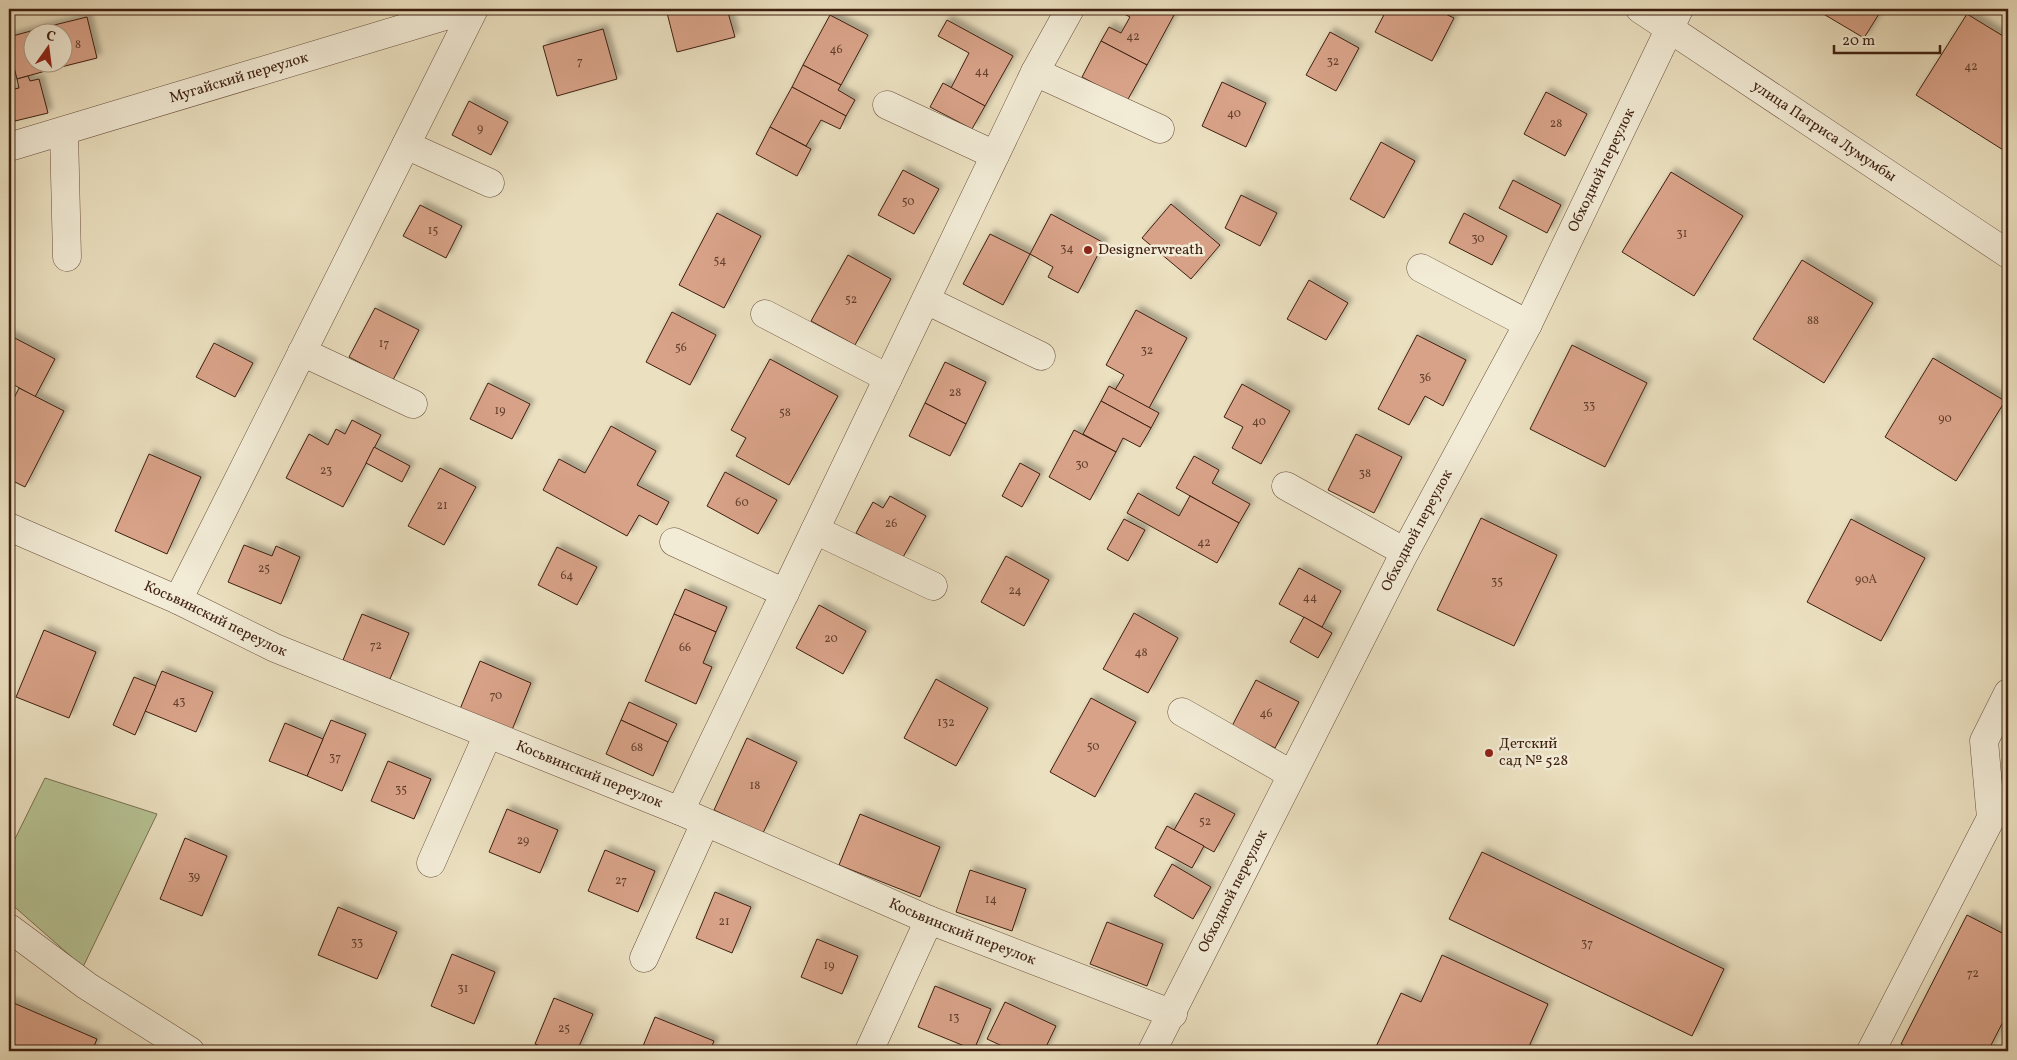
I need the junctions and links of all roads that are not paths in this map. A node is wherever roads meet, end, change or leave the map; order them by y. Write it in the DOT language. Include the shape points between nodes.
graph roads {
  1 [pos="468,9"];
  2 [pos="474,9"];
  3 [pos="1070,9"];
  4 [pos="1640,9"];
  5 [pos="1674,18"];
  6 [pos="1035,72"];
  7 [pos="887,105"];
  8 [pos="1160,129"];
  9 [pos="64,132"];
  10 [pos="406,145"];
  11 [pos="9,147"];
  12 [pos="995,155"];
  13 [pos="490,183"];
  14 [pos="2008,254"];
  15 [pos="67,257"];
  16 [pos="1421,268"];
  17 [pos="926,300"];
  18 [pos="765,314"];
  19 [pos="1528,324"];
  20 [pos="302,352"];
  21 [pos="1041,356"];
  22 [pos="888,378"];
  23 [pos="413,404"];
  24 [pos="1286,486"];
  25 [pos="9,527"];
  26 [pos="815,530"];
  27 [pos="674,542"];
  28 [pos="1405,552"];
  29 [pos="933,586"];
  30 [pos="785,593"];
  31 [pos="178,600"];
  32 [pos="2008,693"];
  33 [pos="1182,712"];
  34 [pos="488,734"];
  35 [pos="1291,774"];
  36 [pos="680,812"];
  37 [pos="705,823"];
  38 [pos="431,863"];
  39 [pos="929,920"];
  40 [pos="9,928"];
  41 [pos="644,958"];
  42 [pos="1173,1014"];
  43 [pos="1157,1050"];
  44 [pos="190,1051"];
  45 [pos="869,1051"];
  46 [pos="1871,1051"];
  1 -- 9 [label="street, Мугайский переулок"];
  2 -- 10 [label="street"];
  3 -- 6 [label="street"];
  4 -- 5 [label="street, улица Патриса Лумумбы"];
  5 -- 14 [label="street, улица Патриса Лумумбы"];
  5 -- 19 [label="street, Обходной переулок"];
  6 -- 8 [label="street"];
  6 -- 12 [label="street"];
  7 -- 12 [label="street"];
  9 -- 11 [label="street, Мугайский переулок"];
  9 -- 15 [label="street"];
  10 -- 13 [label="street"];
  10 -- 20 [label="street"];
  12 -- 17 [label="street"];
  16 -- 19 [label="street"];
  17 -- 21 [label="street"];
  17 -- 22 [label="street"];
  18 -- 22 [label="street"];
  19 -- 28 [label="street, Обходной переулок"];
  20 -- 23 [label="street"];
  20 -- 31 [label="street"];
  22 -- 26 [label="street"];
  24 -- 28 [label="street"];
  25 -- 31 [label="street, Косьвинский переулок"];
  26 -- 29 [label="street"];
  26 -- 30 [label="street"];
  27 -- 30 [label="street"];
  28 -- 35 [label="street, Обходной переулок"];
  30 -- 36 [label="street"];
  31 -- 34 [label="street, Косьвинский переулок" via="276,648"];
  32 -- 46 [label="street" via="1984,741 1990,818"];
  33 -- 35 [label="street"];
  34 -- 36 [label="street, Косьвинский переулок"];
  34 -- 38 [label="street"];
  35 -- 42 [label="street, Обходной переулок"];
  36 -- 37 [label="street, Косьвинский переулок"];
  37 -- 39 [label="street, Косьвинский переулок"];
  37 -- 41 [label="street"];
  39 -- 42 [label="street, Косьвинский переулок"];
  39 -- 45 [label="street"];
  40 -- 44 [label="street" via="87,986"];
  42 -- 43 [label="street, Обходной переулок"];
}
